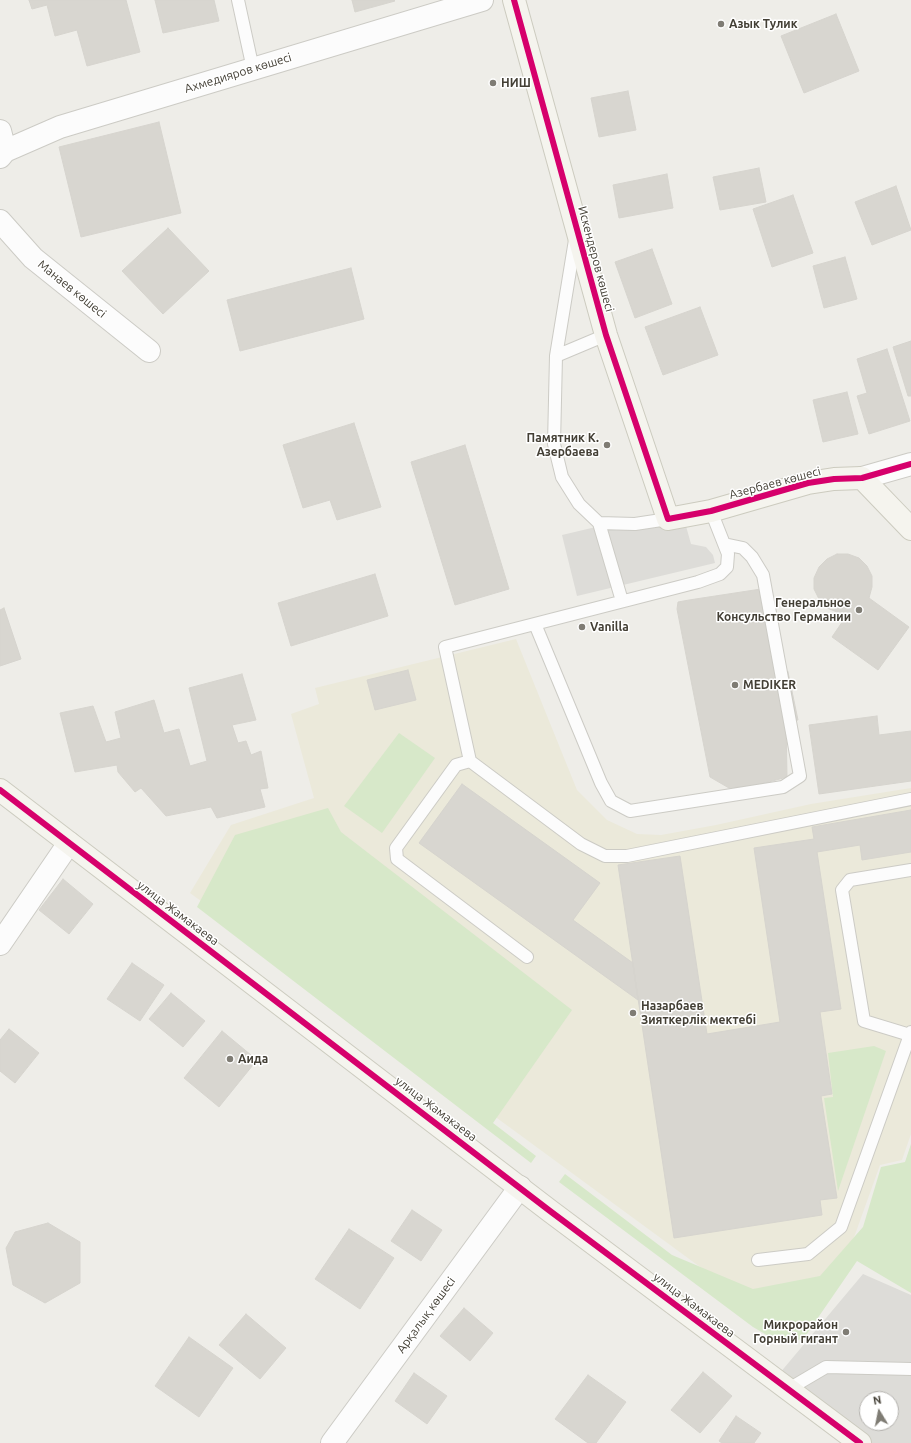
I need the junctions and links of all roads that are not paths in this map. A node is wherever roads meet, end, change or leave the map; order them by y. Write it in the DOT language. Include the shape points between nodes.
graph roads {
  1 [pos="238,0"];
  2 [pos="482,0"];
  3 [pos="514,0"];
  4 [pos="253,69"];
  5 [pos="2,146"];
  6 [pos="0,221"];
  7 [pos="577,229"];
  8 [pos="606,335"];
  9 [pos="149,351"];
  10 [pos="556,356"];
  11 [pos="911,464"];
  12 [pos="862,478"];
  13 [pos="711,511"];
  14 [pos="668,519"];
  15 [pos="599,522"];
  16 [pos="911,529"];
  17 [pos="724,544"];
  18 [pos="622,601"];
  19 [pos="535,624"];
  20 [pos="470,761"];
  21 [pos="0,790"];
  22 [pos="911,799"];
  23 [pos="69,843"];
  24 [pos="911,870"];
  25 [pos="0,944"];
  26 [pos="527,957"];
  27 [pos="910,1034"];
  28 [pos="520,1188"];
  29 [pos="758,1260"];
  30 [pos="911,1369"];
  31 [pos="787,1390"];
  32 [pos="332,1443"];
  33 [pos="860,1443"];
  1 -- 4 [label="lane"];
  2 -- 4 [label="street, Ахмедияров көшесі"];
  3 -- 7 [label="street, Искендеров көшесі"];
  4 -- 5 [label="street, Ахмедияров көшесі" via="60,126"];
  6 -- 9 [label="street, Манаев көшесі" via="33,258"];
  7 -- 8 [label="street, Искендеров көшесі"];
  7 -- 10 [label="lane"];
  8 -- 10 [label="lane"];
  8 -- 14 [label="street, Искендеров көшесі"];
  10 -- 15 [label="lane" via="554,444 562,477 579,504"];
  11 -- 12 [label="street, Азербаев көшесі"];
  12 -- 13 [label="street, Азербаев көшесі" via="808,483"];
  12 -- 16 [label="street"];
  13 -- 14 [label="street, Азербаев көшесі"];
  13 -- 17 [label="lane"];
  14 -- 15 [label="lane" via="635,524"];
  15 -- 18 [label="lane"];
  17 -- 18 [label="lane" via="728,554 727,568 720,574"];
  17 -- 19 [label="lane" via="743,548 763,575 800,776 783,787 630,811 611,801"];
  18 -- 19 [label="lane"];
  19 -- 20 [label="lane" via="445,647"];
  20 -- 22 [label="lane" via="581,844 605,856 627,856"];
  20 -- 26 [label="lane" via="456,765 396,848 397,859"];
  21 -- 23 [label="street, улица Жамакаева"];
  23 -- 25 [label="street"];
  23 -- 28 [label="street, улица Жамакаева"];
  24 -- 27 [label="lane" via="850,880 842,890 864,1021"];
  27 -- 29 [label="lane" via="841,1227 808,1254"];
  28 -- 31 [label="street, улица Жамакаева"];
  28 -- 32 [label="street, Арқалық көшесі"];
  30 -- 31 [label="lane" via="826,1367"];
  31 -- 33 [label="street, улица Жамакаева"];
}
